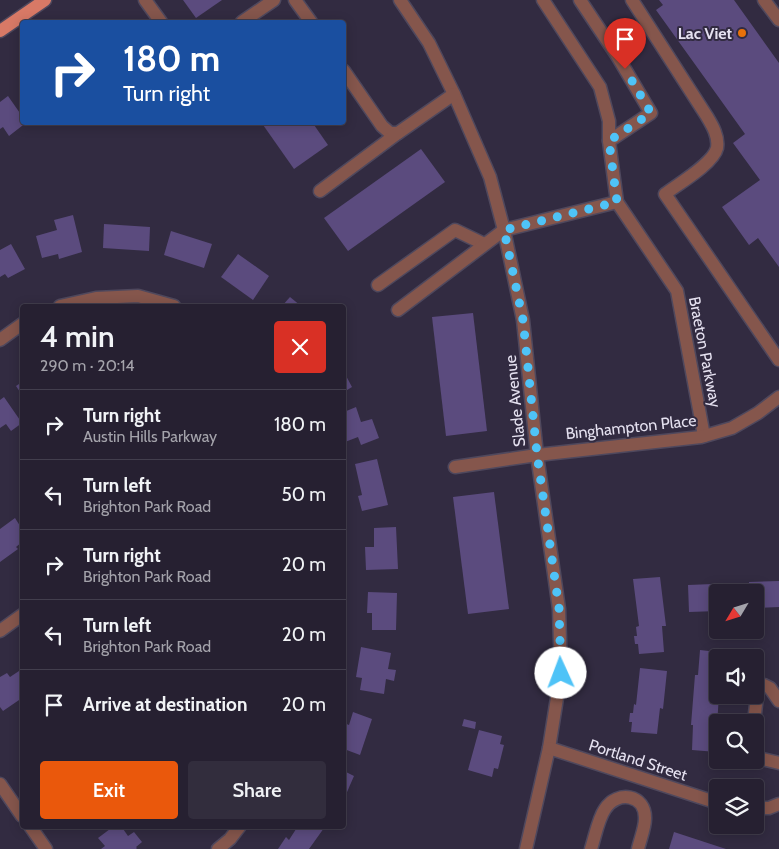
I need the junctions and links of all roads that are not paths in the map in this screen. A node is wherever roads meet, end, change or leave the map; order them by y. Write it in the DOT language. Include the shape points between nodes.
graph roads {
  1 [pos="45,0"];
  2 [pos="145,0"];
  3 [pos="274,0"];
  4 [pos="295,0"];
  5 [pos="400,0"];
  6 [pos="543,0"];
  7 [pos="580,0"];
  8 [pos="632,0"];
  9 [pos="764,0"];
  10 [pos="160,20"];
  11 [pos="245,20"];
  12 [pos="310,20"];
  13 [pos="779,20"];
  14 [pos="0,31"];
  15 [pos="346,74"];
  16 [pos="454,94"];
  17 [pos="398,133"];
  18 [pos="609,141"];
  19 [pos="320,191"];
  20 [pos="617,202"];
  21 [pos="504,230"];
  22 [pos="484,244"];
  23 [pos="378,285"];
  24 [pos="69,304"];
  25 [pos="167,304"];
  26 [pos="398,310"];
  27 [pos="20,325"];
  28 [pos="0,340"];
  29 [pos="779,360"];
  30 [pos="779,397"];
  31 [pos="704,436"];
  32 [pos="537,454"];
  33 [pos="455,467"];
  34 [pos="20,616"];
  35 [pos="0,631"];
  36 [pos="779,701"];
  37 [pos="755,714"];
  38 [pos="549,748"];
  39 [pos="764,759"];
  40 [pos="779,763"];
  41 [pos="636,776"];
  42 [pos="0,784"];
  43 [pos="629,797"];
  44 [pos="709,800"];
  45 [pos="779,804"];
  46 [pos="764,808"];
  47 [pos="20,813"];
  48 [pos="32,829"];
  49 [pos="238,829"];
  50 [pos="46,849"];
  51 [pos="218,849"];
  52 [pos="526,849"];
  53 [pos="591,849"];
  54 [pos="638,849"];
  1 -- 14 [label="main road"];
  2 -- 10 [label="street"];
  3 -- 11 [label="street"];
  4 -- 12 [label="street"];
  5 -- 16 [label="street, Slade Avenue" via="429,43"];
  6 -- 18 [label="street" via="600,87"];
  7 -- 18 [label="street" via="651,113"];
  8 -- 29 [label="street" via="715,131 717,146 713,158 665,194"];
  9 -- 13 [label="street"];
  15 -- 17 [label="street" via="382,126 390,133"];
  16 -- 17 [label="street"];
  16 -- 21 [label="street, Slade Avenue" via="490,177"];
  17 -- 19 [label="street"];
  18 -- 20 [label="street"];
  20 -- 21 [label="street"];
  20 -- 31 [label="street, Braeton Parkway" via="677,291"];
  21 -- 22 [label="street"];
  21 -- 32 [label="street, Slade Avenue" via="523,320"];
  22 -- 23 [label="street" via="455,230"];
  22 -- 26 [label="street"];
  24 -- 25 [label="street" via="96,298 138,296"];
  27 -- 28 [label="street"];
  30 -- 31 [label="street, Binghampton Place" via="732,428"];
  31 -- 32 [label="street, Binghampton Place"];
  32 -- 33 [label="street, Binghampton Place"];
  32 -- 38 [label="street, Slade Avenue" via="559,608 561,673"];
  34 -- 35 [label="street"];
  36 -- 37 [label="street" via="770,688 758,687"];
  38 -- 41 [label="street, Portland Street"];
  38 -- 52 [label="street, Slade Avenue"];
  39 -- 40 [label="street"];
  41 -- 43 [label="street"];
  41 -- 44 [label="street, Portland Street"];
  42 -- 47 [label="street"];
  43 -- 53 [label="street" via="611,801 604,810"];
  43 -- 54 [label="street" via="641,804 645,818"];
  45 -- 46 [label="street"];
  48 -- 50 [label="street"];
  49 -- 51 [label="street"];
}
